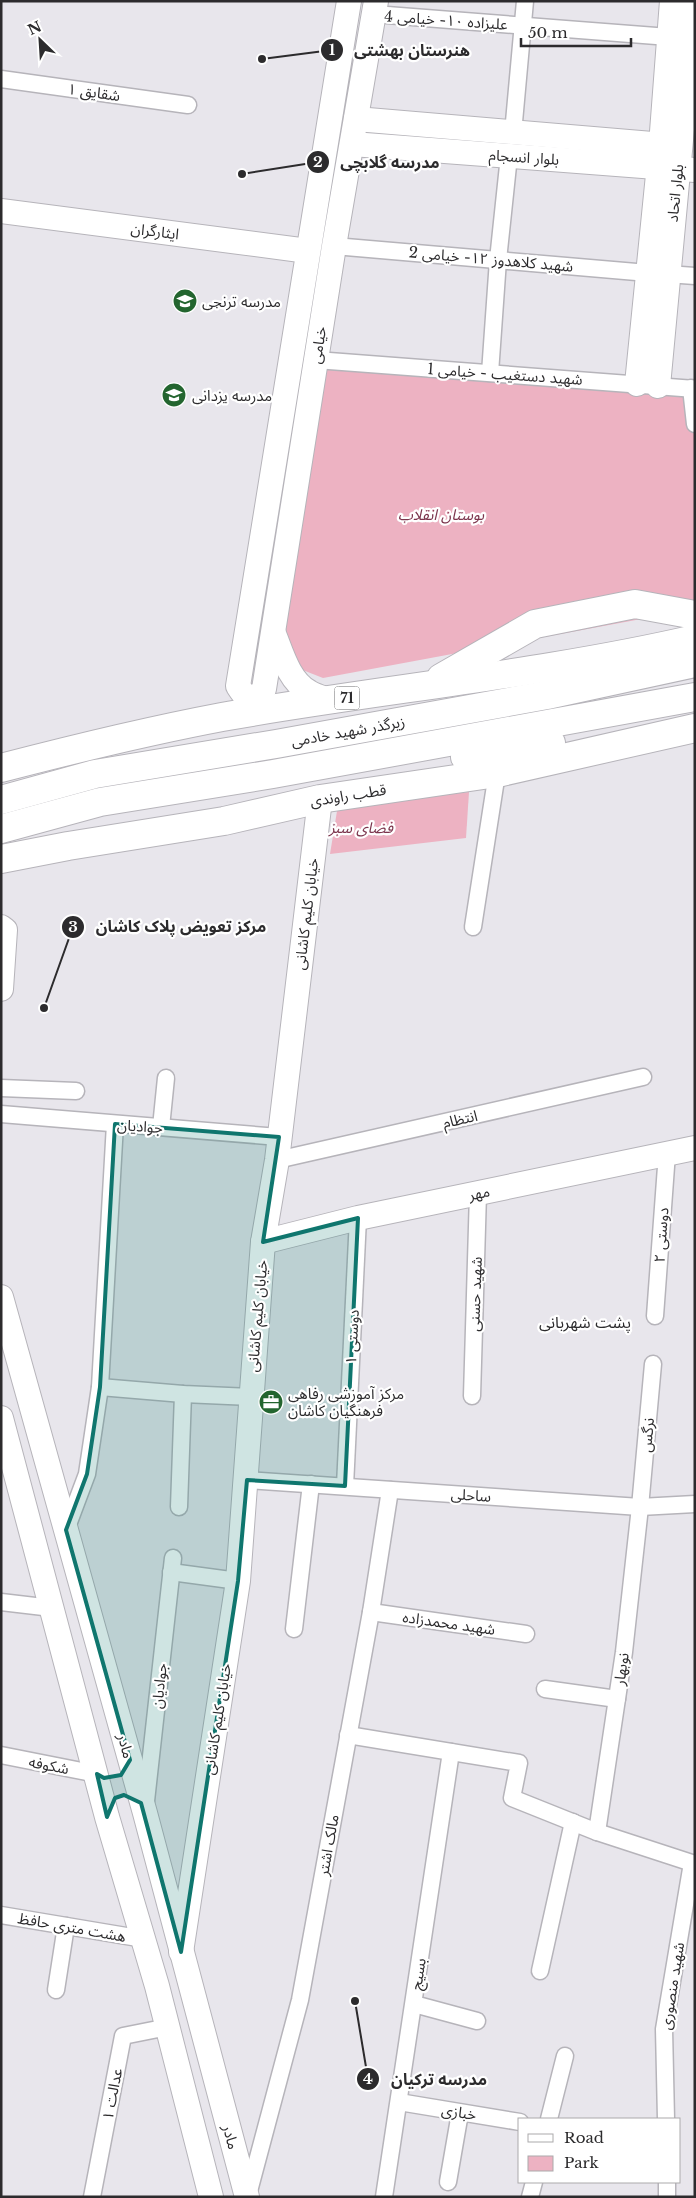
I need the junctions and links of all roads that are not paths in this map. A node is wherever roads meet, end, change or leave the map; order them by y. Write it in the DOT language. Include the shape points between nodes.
graph roads {
  1 [pos="349,1"];
  2 [pos="525,1"];
  3 [pos="672,1"];
  4 [pos="694,1"];
  5 [pos="375,8"];
  6 [pos="523,26"];
  7 [pos="685,38"];
  8 [pos="1,79"];
  9 [pos="188,105"];
  10 [pos="366,120"];
  11 [pos="511,144"];
  12 [pos="362,145"];
  13 [pos="677,157"];
  14 [pos="1,212"];
  15 [pos="334,246"];
  16 [pos="308,251"];
  17 [pos="498,260"];
  18 [pos="657,273"];
  19 [pos="695,276"];
  20 [pos="316,360"];
  21 [pos="490,373"];
  22 [pos="647,385"];
  23 [pos="693,388"];
  24 [pos="695,424"];
  25 [pos="691,614"];
  26 [pos="273,632"];
  27 [pos="695,639"];
  28 [pos="682,665"];
  29 [pos="426,686"];
  30 [pos="695,698"];
  31 [pos="332,701"];
  32 [pos="222,717"];
  33 [pos="695,728"];
  34 [pos="1,768"];
  35 [pos="497,773"];
  36 [pos="320,798"];
  37 [pos="1,800"];
  38 [pos="1,829"];
  39 [pos="142,833"];
  40 [pos="1,844"];
  41 [pos="68,846"];
  42 [pos="1,860"];
  43 [pos="1,926"];
  44 [pos="473,927"];
  45 [pos="1,989"];
  46 [pos="643,1077"];
  47 [pos="166,1078"];
  48 [pos="1,1088"];
  49 [pos="76,1091"];
  50 [pos="1,1114"];
  51 [pos="115,1124"];
  52 [pos="161,1127"];
  53 [pos="279,1137"];
  54 [pos="695,1148"];
  55 [pos="667,1153"];
  56 [pos="277,1160"];
  57 [pos="478,1193"];
  58 [pos="358,1218"];
  59 [pos="263,1242"];
  60 [pos="1,1297"];
  61 [pos="655,1316"];
  62 [pos="654,1364"];
  63 [pos="100,1387"];
  64 [pos="183,1394"];
  65 [pos="472,1396"];
  66 [pos="251,1397"];
  67 [pos="1,1418"];
  68 [pos="246,1480"];
  69 [pos="311,1484"];
  70 [pos="345,1486"];
  71 [pos="390,1490"];
  72 [pos="695,1504"];
  73 [pos="179,1507"];
  74 [pos="640,1507"];
  75 [pos="66,1530"];
  76 [pos="238,1581"];
  77 [pos="1,1602"];
  78 [pos="52,1608"];
  79 [pos="371,1612"];
  80 [pos="294,1629"];
  81 [pos="526,1634"];
  82 [pos="545,1689"];
  83 [pos="617,1699"];
  84 [pos="348,1736"];
  85 [pos="451,1752"];
  86 [pos="1,1755"];
  87 [pos="130,1760"];
  88 [pos="97,1774"];
  89 [pos="143,1808"];
  90 [pos="107,1817"];
  91 [pos="573,1822"];
  92 [pos="597,1832"];
  93 [pos="1,1914"];
  94 [pos="66,1926"];
  95 [pos="144,1939"];
  96 [pos="181,1952"];
  97 [pos="540,1971"];
  98 [pos="56,1990"];
  99 [pos="414,2004"];
  100 [pos="476,2021"];
  101 [pos="168,2027"];
  102 [pos="565,2056"];
  103 [pos="399,2102"];
  104 [pos="460,2112"];
  105 [pos="549,2118"];
  106 [pos="666,2118"];
  107 [pos="518,2122"];
  108 [pos="448,2182"];
  109 [pos="534,2183"];
  110 [pos="667,2183"];
  111 [pos="92,2197"];
  112 [pos="211,2197"];
  113 [pos="247,2197"];
  114 [pos="384,2197"];
  115 [pos="530,2197"];
  116 [pos="667,2197"];
  1 -- 16 [label="street, خیامی"];
  2 -- 6 [label="street"];
  3 -- 7 [label="street, بلوار اتحاد"];
  4 -- 7 [label="street, بلوار اتحاد"];
  5 -- 6 [label="street, علیزاده ۱۰- خیامی 4"];
  5 -- 10 [label="street, خیامی"];
  6 -- 7 [label="street, علیزاده ۱۰- خیامی 4"];
  6 -- 11 [label="street"];
  7 -- 13 [label="street, بلوار اتحاد"];
  8 -- 9 [label="street, شقایق ۱"];
  10 -- 11 [label="street, بلوار انسجام"];
  10 -- 12 [label="street, خیامی"];
  11 -- 12 [label="street, بلوار انسجام"];
  11 -- 13 [label="street, بلوار انسجام"];
  11 -- 17 [label="street"];
  12 -- 15 [label="street, خیامی"];
  13 -- 18 [label="street, بلوار اتحاد"];
  14 -- 16 [label="street, ایثارگران"];
  15 -- 17 [label="street, شهید کلاهدوز ۱۲- خیامی 2"];
  15 -- 20 [label="street, خیامی"];
  16 -- 26 [label="street, خیامی" via="238,686 246,697 259,697 264,689"];
  17 -- 18 [label="street, شهید کلاهدوز ۱۲- خیامی 2"];
  17 -- 21 [label="street"];
  18 -- 19 [label="street, شهید کلاهدوز ۱۲- خیامی 2"];
  18 -- 22 [label="street, بلوار اتحاد"];
  20 -- 21 [label="street, شهید دستغیب - خیامی 1"];
  20 -- 26 [label="street, خیامی"];
  21 -- 22 [label="street, شهید دستغیب - خیامی 1"];
  22 -- 23 [label="street, شهید دستغیب - خیامی 1"];
  23 -- 24 [label="street"];
  25 -- 29 [label="highway" via="491,649"];
  26 -- 31 [label="street" via="296,681 309,692"];
  27 -- 29 [label="highway, 71"];
  28 -- 32 [label="highway" via="608,670 270,728"];
  28 -- 37 [label="highway, زیرگذر شهید خادمی" via="547,695 95,774"];
  29 -- 31 [label="highway, 71"];
  30 -- 38 [label="highway, زیرگذر شهید خادمی" via="100,802"];
  30 -- 39 [label="highway" via="642,728 226,795"];
  31 -- 32 [label="highway, 71"];
  32 -- 34 [label="highway, 71" via="102,741"];
  33 -- 35 [label="highway, قطب راوندی"];
  35 -- 36 [label="highway, قطب راوندی"];
  35 -- 44 [label="street"];
  36 -- 39 [label="highway, قطب راوندی" via="224,821"];
  36 -- 53 [label="street, خیابان کلیم کاشانی"];
  39 -- 41 [label="highway, قطب راوندی"];
  40 -- 41 [label="highway" via="36,836"];
  41 -- 42 [label="highway, قطب راوندی"];
  43 -- 45 [label="street" via="5,930"];
  46 -- 56 [label="street, انتظام"];
  47 -- 52 [label="street"];
  48 -- 49 [label="street"];
  50 -- 51 [label="street, جوادیان"];
  51 -- 52 [label="street, جوادیان"];
  51 -- 63 [label="street"];
  52 -- 53 [label="street, جوادیان"];
  53 -- 56 [label="street, خیابان کلیم کاشانی"];
  54 -- 55 [label="street, مهر"];
  55 -- 57 [label="street, مهر"];
  55 -- 61 [label="street, دوستی ۲"];
  56 -- 59 [label="street, خیابان کلیم کاشانی"];
  57 -- 58 [label="street, مهر"];
  57 -- 65 [label="street, شهید حسنی"];
  58 -- 59 [label="street, مهر"];
  58 -- 70 [label="street, دوستی ۱"];
  59 -- 66 [label="street, خیابان کلیم کاشانی"];
  60 -- 75 [label="street, مادر"];
  62 -- 74 [label="street, نرگس"];
  63 -- 64 [label="street"];
  63 -- 75 [label="street" via="88,1474"];
  64 -- 66 [label="street"];
  64 -- 73 [label="street"];
  66 -- 68 [label="street, خیابان کلیم کاشانی"];
  67 -- 78 [label="street"];
  68 -- 69 [label="street, ساحلی"];
  68 -- 76 [label="street, خیابان کلیم کاشانی"];
  69 -- 70 [label="street, ساحلی"];
  69 -- 80 [label="street"];
  70 -- 71 [label="street, ساحلی"];
  71 -- 74 [label="street, ساحلی"];
  71 -- 79 [label="street, مالک اشتر"];
  72 -- 74 [label="street, ساحلی"];
  74 -- 83 [label="street, نوبهار"];
  75 -- 87 [label="street, مادر"];
  76 -- 89 [label="street, جوادیان" via="172,1565"];
  76 -- 96 [label="street, خیابان کلیم کاشانی"];
  77 -- 78 [label="street"];
  78 -- 88 [label="street"];
  79 -- 81 [label="street, شهید محمدزاده"];
  79 -- 84 [label="street, مالک اشتر"];
  82 -- 83 [label="street"];
  83 -- 92 [label="street, نوبهار"];
  84 -- 85 [label="street"];
  84 -- 113 [label="street, مالک اشتر" via="300,2000"];
  85 -- 91 [label="street" via="519,1763 512,1798"];
  85 -- 99 [label="street, بسیج"];
  86 -- 88 [label="street, شکوفه"];
  87 -- 88 [label="street" via="127,1769 113,1779"];
  87 -- 89 [label="street, مادر"];
  88 -- 90 [label="street"];
  89 -- 90 [label="street" via="133,1797 124,1795 110,1805"];
  89 -- 96 [label="street, مادر"];
  90 -- 95 [label="street"];
  91 -- 92 [label="street"];
  91 -- 97 [label="street"];
  92 -- 106 [label="street, شهید منصوری" via="692,1862 664,2029"];
  93 -- 94 [label="street, هشت متری حافظ"];
  94 -- 95 [label="street, هشت متری حافظ"];
  94 -- 98 [label="street"];
  95 -- 101 [label="street"];
  96 -- 113 [label="street, مادر"];
  99 -- 100 [label="street"];
  99 -- 103 [label="street, بسیج"];
  101 -- 111 [label="street, عدالت ۱" via="124,2036"];
  101 -- 112 [label="street"];
  102 -- 105 [label="street"];
  103 -- 104 [label="street, خبازی"];
  103 -- 114 [label="street, بسیج"];
  104 -- 107 [label="street, خبازی"];
  104 -- 108 [label="street"];
  109 -- 115 [label="street"];
  110 -- 116 [label="street"];
}
